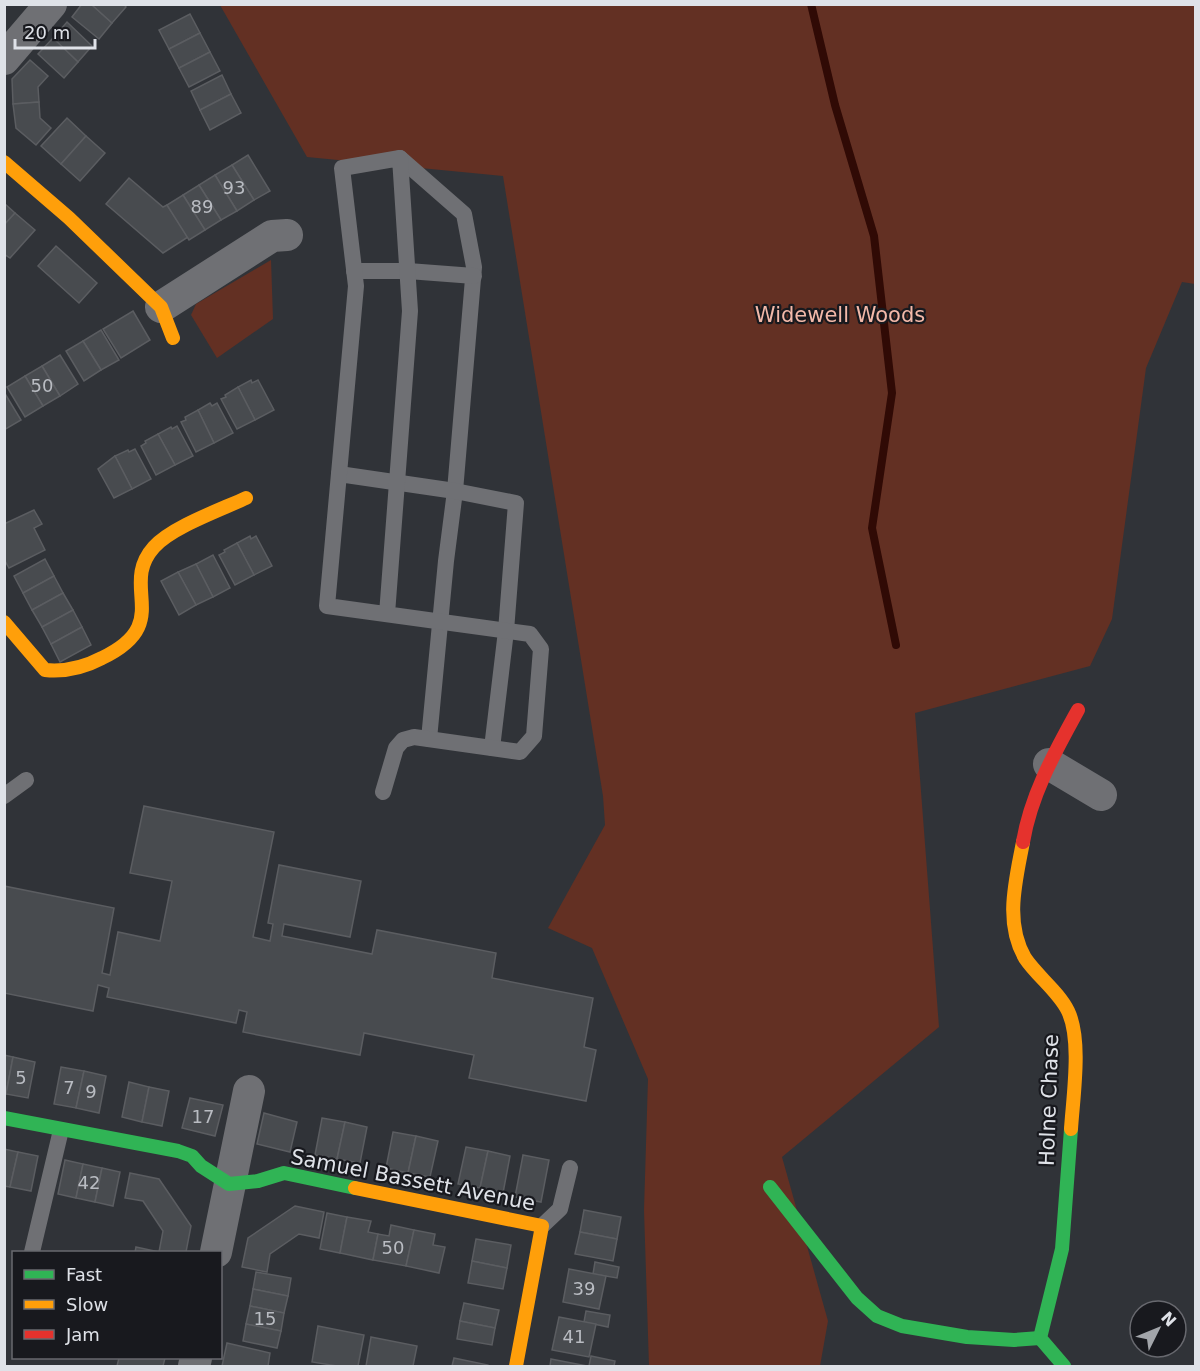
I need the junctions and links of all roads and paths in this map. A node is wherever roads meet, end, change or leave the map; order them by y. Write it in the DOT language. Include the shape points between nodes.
graph roads {
  1 [pos="51,4"];
  2 [pos="4,59"];
  3 [pos="400,158"];
  4 [pos="4,162"];
  5 [pos="287,235"];
  6 [pos="354,271"];
  7 [pos="408,271"];
  8 [pos="474,276"];
  9 [pos="161,307"];
  10 [pos="173,338"];
  11 [pos="339,474"];
  12 [pos="396,483"];
  13 [pos="455,491"];
  14 [pos="246,498"];
  15 [pos="387,614"];
  16 [pos="4,622"];
  17 [pos="442,622"];
  18 [pos="506,631"];
  19 [pos="1078,710"];
  20 [pos="429,739"];
  21 [pos="492,748"];
  22 [pos="1049,764"];
  23 [pos="26,780"];
  24 [pos="383,792"];
  25 [pos="1101,795"];
  26 [pos="4,796"];
  27 [pos="249,1091"];
  28 [pos="4,1118"];
  29 [pos="61,1130"];
  30 [pos="570,1168"];
  31 [pos="229,1184"];
  32 [pos="770,1186"];
  33 [pos="542,1226"];
  34 [pos="34,1251"];
  35 [pos="216,1251"];
  36 [pos="1040,1338"];
  37 [pos="516,1366"];
  38 [pos="1064,1366"];
  1 -- 2 [label="street"];
  3 -- 6 [label="lane" via="342,168"];
  3 -- 7 [label="lane"];
  3 -- 8 [label="lane" via="464,214"];
  4 -- 9 [label="street"];
  5 -- 9 [label="street" via="272,236"];
  6 -- 7 [label="lane"];
  6 -- 11 [label="lane" via="356,286"];
  7 -- 8 [label="lane"];
  7 -- 12 [label="lane" via="410,311"];
  8 -- 13 [label="lane"];
  9 -- 10 [label="street"];
  11 -- 12 [label="lane"];
  11 -- 15 [label="lane" via="327,606"];
  12 -- 13 [label="lane"];
  12 -- 15 [label="lane"];
  13 -- 17 [label="lane"];
  13 -- 18 [label="lane" via="516,504"];
  14 -- 16 [label="street" via="154,547 143,566 139,628 127,646 113,654 69,670 45,670"];
  15 -- 17 [label="lane"];
  17 -- 18 [label="lane"];
  17 -- 20 [label="lane"];
  18 -- 21 [label="lane"];
  18 -- 21 [label="lane" via="530,634 541,649 534,736 520,752"];
  19 -- 22 [label="street, Holne Chase"];
  20 -- 21 [label="lane"];
  20 -- 24 [label="lane" via="403,740 396,748"];
  22 -- 25 [label="street"];
  22 -- 36 [label="street, Holne Chase" via="1028,817 1012,902 1014,928 1025,957 1068,1010 1074,1030 1075,1072 1062,1249"];
  23 -- 26 [label="lane"];
  27 -- 31 [label="street"];
  28 -- 29 [label="street"];
  29 -- 31 [label="street" via="178,1151 192,1156"];
  29 -- 34 [label="lane"];
  30 -- 33 [label="lane" via="560,1209"];
  31 -- 33 [label="street, Samuel Bassett Avenue" via="284,1173"];
  31 -- 35 [label="street"];
  32 -- 36 [label="street" via="857,1298 877,1316 902,1326 967,1337"];
  33 -- 37 [label="street, Samuel Bassett Avenue"];
  36 -- 38 [label="street"];
}
